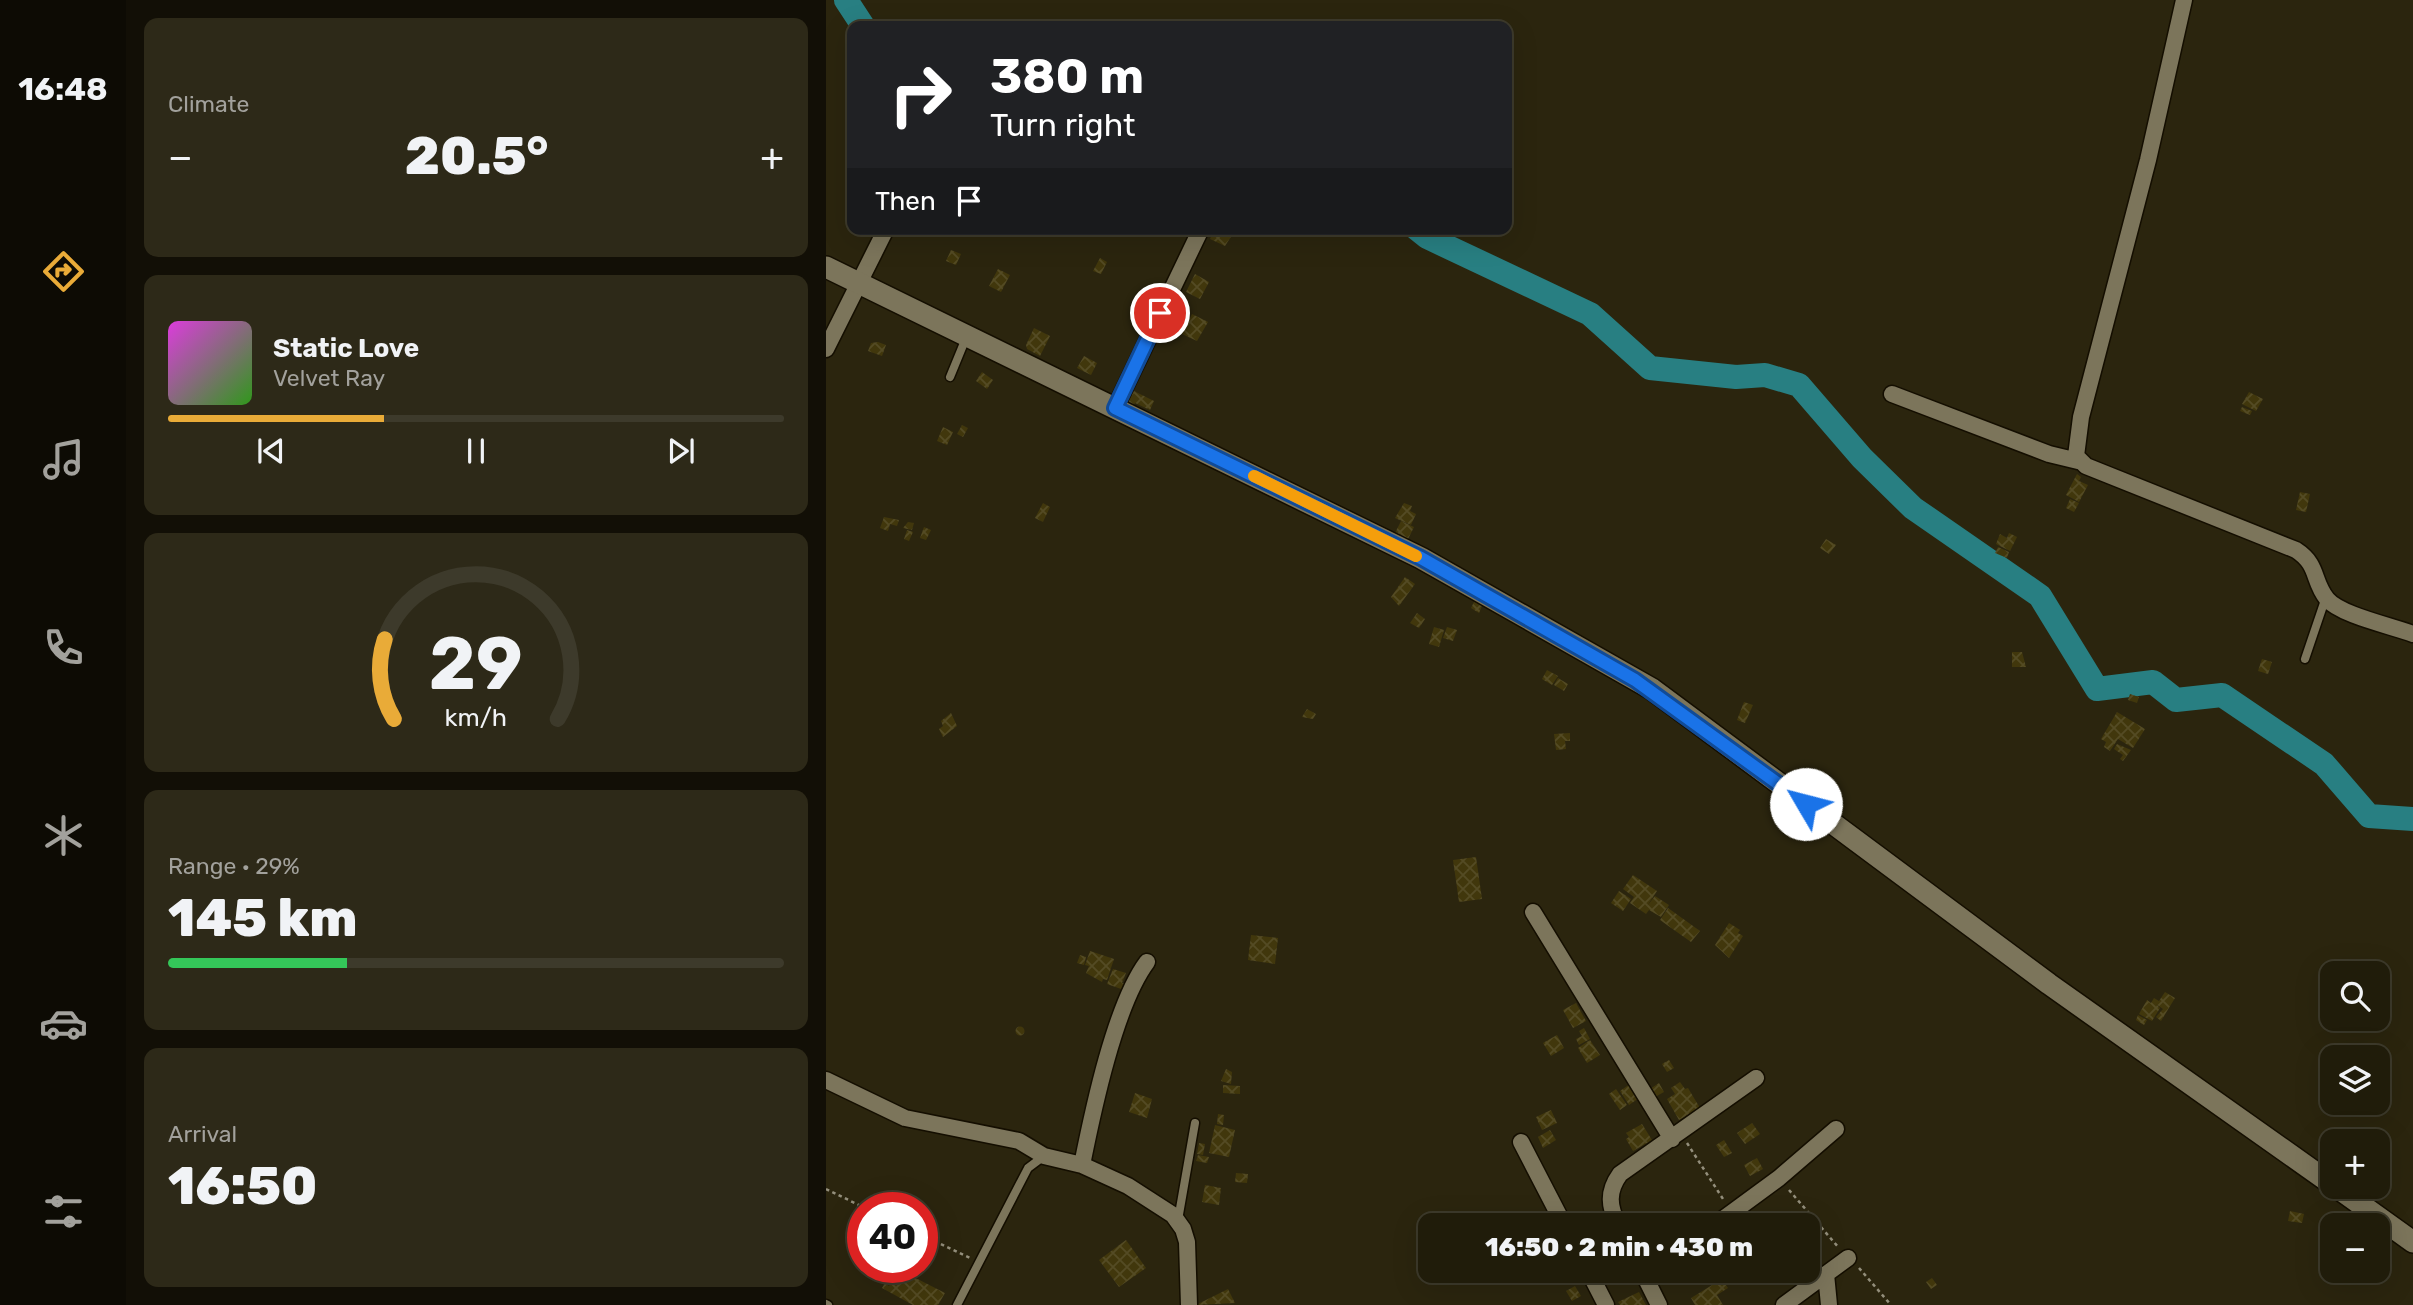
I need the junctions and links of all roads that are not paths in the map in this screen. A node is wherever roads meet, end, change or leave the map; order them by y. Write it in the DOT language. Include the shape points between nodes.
graph roads {
  1 [pos="2184,0"];
  2 [pos="883,235"];
  3 [pos="1198,235"];
  4 [pos="826,267"];
  5 [pos="858,283"];
  6 [pos="967,335"];
  7 [pos="826,349"];
  8 [pos="950,377"];
  9 [pos="1892,394"];
  10 [pos="1115,408"];
  11 [pos="2078,461"];
  12 [pos="2326,597"];
  13 [pos="2413,634"];
  14 [pos="2305,659"];
  15 [pos="1533,912"];
  16 [pos="1147,962"];
  17 [pos="1756,1078"];
  18 [pos="826,1080"];
  19 [pos="1195,1123"];
  20 [pos="1836,1129"];
  21 [pos="1676,1136"];
  22 [pos="1521,1142"];
  23 [pos="1044,1156"];
  24 [pos="1082,1165"];
  25 [pos="2320,1176"];
  26 [pos="2353,1199"];
  27 [pos="1558,1213"];
  28 [pos="1614,1213"];
  29 [pos="1733,1213"];
  30 [pos="1178,1220"];
  31 [pos="2413,1241"];
  32 [pos="1848,1258"];
  33 [pos="1826,1274"];
  34 [pos="1595,1283"];
  35 [pos="1649,1283"];
  36 [pos="957,1305"];
  37 [pos="1189,1305"];
  38 [pos="1606,1305"];
  39 [pos="1659,1305"];
  40 [pos="1784,1305"];
  41 [pos="1829,1305"];
  1 -- 11 [label="street" via="2076,441"];
  2 -- 5 [label="street"];
  3 -- 10 [label="street"];
  4 -- 5 [label="street"];
  5 -- 6 [label="street"];
  5 -- 7 [label="street"];
  6 -- 8 [label="lane"];
  6 -- 10 [label="street"];
  9 -- 11 [label="street"];
  10 -- 25 [label="street" via="1421,558 1652,690 2049,984"];
  11 -- 12 [label="street" via="2296,550 2311,561"];
  12 -- 13 [label="street" via="2341,608"];
  12 -- 14 [label="lane"];
  15 -- 21 [label="street"];
  16 -- 24 [label="street" via="1133,980 1121,1015"];
  17 -- 21 [label="street"];
  18 -- 23 [label="street" via="905,1118 1019,1141"];
  19 -- 30 [label="lane"];
  20 -- 29 [label="street"];
  21 -- 28 [label="street" via="1620,1174 1613,1183 1610,1202"];
  22 -- 27 [label="street"];
  23 -- 24 [label="street"];
  23 -- 36 [label="lane" via="1028,1168"];
  24 -- 30 [label="street" via="1128,1186"];
  26 -- 31 [label="street"];
  30 -- 37 [label="street" via="1187,1242"];
  32 -- 33 [label="street"];
  33 -- 40 [label="street"];
  33 -- 41 [label="street"];
  34 -- 38 [label="street"];
  35 -- 39 [label="street"];
}
